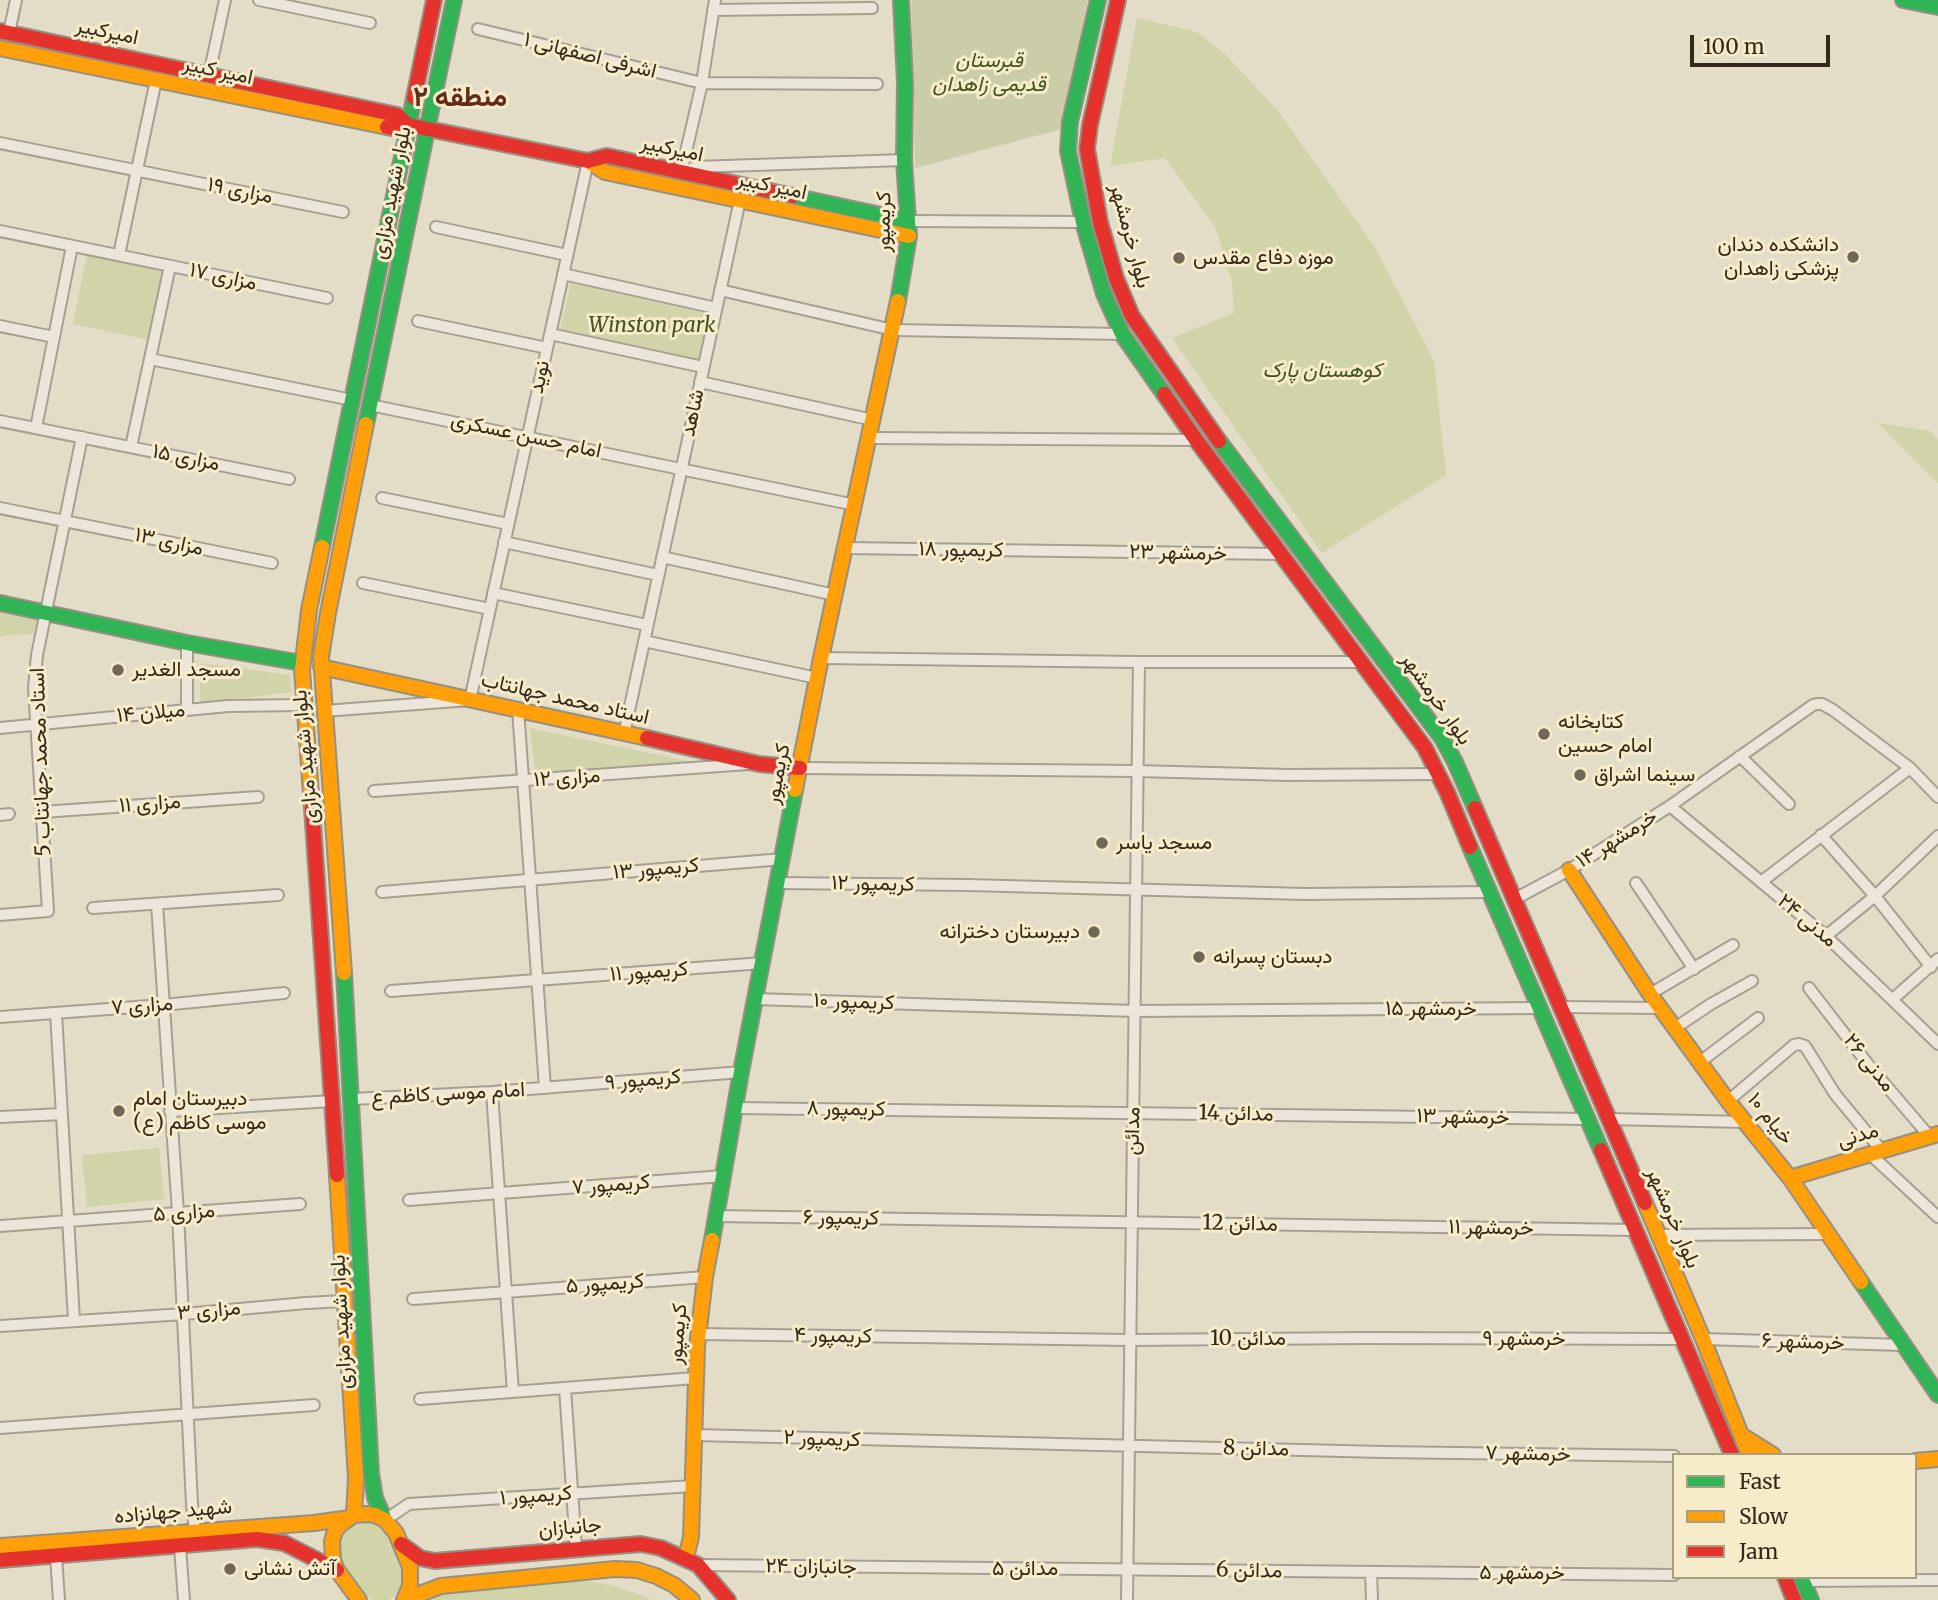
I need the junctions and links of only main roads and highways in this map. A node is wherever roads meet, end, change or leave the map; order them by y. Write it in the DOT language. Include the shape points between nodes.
graph roads {
  1 [pos="434,0"];
  2 [pos="454,0"];
  3 [pos="901,0"];
  4 [pos="1098,0"];
  5 [pos="1118,0"];
  6 [pos="1903,0"];
  7 [pos="1938,7"];
  8 [pos="1093,20"];
  9 [pos="1112,25"];
  10 [pos="5,32"];
  11 [pos="0,48"];
  12 [pos="92,50"];
  13 [pos="89,66"];
  14 [pos="408,125"];
  15 [pos="427,129"];
  16 [pos="587,161"];
  17 [pos="909,229"];
  18 [pos="1249,482"];
  19 [pos="1234,492"];
  20 [pos="331,502"];
  21 [pos="349,506"];
  22 [pos="0,603"];
  23 [pos="302,663"];
  24 [pos="321,667"];
  25 [pos="800,768"];
  26 [pos="1569,870"];
  27 [pos="352,1099"];
  28 [pos="332,1101"];
  29 [pos="1934,1136"];
  30 [pos="1790,1178"];
  31 [pos="1634,1180"];
  32 [pos="1615,1183"];
  33 [pos="1938,1395"];
  34 [pos="1741,1434"];
  35 [pos="1732,1453"];
  36 [pos="1748,1453"];
  37 [pos="1770,1453"];
  38 [pos="1938,1460"];
  39 [pos="1917,1461"];
  40 [pos="352,1516"];
  41 [pos="385,1520"];
  42 [pos="196,1538"];
  43 [pos="401,1544"];
  44 [pos="0,1546"];
  45 [pos="0,1560"];
  46 [pos="692,1562"];
  47 [pos="337,1570"];
  48 [pos="1786,1579"];
  49 [pos="1802,1579"];
  50 [pos="357,1599"];
  51 [pos="404,1600"];
  52 [pos="692,1600"];
  53 [pos="728,1600"];
  54 [pos="1794,1600"];
  55 [pos="1811,1600"];
  1 -- 14 [label="main road, بلوار شهید مزاری"];
  2 -- 15 [label="main road, بلوار شهید مزاری"];
  3 -- 17 [label="main road, کریمپور"];
  4 -- 8 [label="main road, بلوار خرمشهر"];
  5 -- 9 [label="main road, بلوار خرمشهر"];
  6 -- 7 [label="main road"];
  8 -- 9 [label="main road"];
  8 -- 19 [label="main road, بلوار خرمشهر" via="1068,151 1104,294 1122,334"];
  9 -- 18 [label="main road, بلوار خرمشهر" via="1087,149 1116,278 1132,316"];
  10 -- 12 [label="main road, امیرکبیر"];
  11 -- 13 [label="main road, امیر کبیر"];
  12 -- 13 [label="main road"];
  12 -- 14 [label="main road, امیرکبیر" via="397,115"];
  13 -- 14 [label="main road, امیر کبیر" via="392,128"];
  14 -- 15 [label="main road, امیر کبیر"];
  14 -- 20 [label="main road, بلوار شهید مزاری"];
  15 -- 16 [label="main road, امیرکبیر"];
  15 -- 21 [label="main road, بلوار شهید مزاری"];
  16 -- 17 [label="main road, امیر کبیر" via="605,172"];
  16 -- 17 [label="main road, امیرکبیر" via="607,156"];
  17 -- 25 [label="main road, کریمپور" via="893,330"];
  18 -- 19 [label="main road"];
  18 -- 31 [label="main road, بلوار خرمشهر" via="1442,738"];
  19 -- 32 [label="main road, بلوار خرمشهر" via="1425,748"];
  20 -- 21 [label="main road"];
  20 -- 23 [label="main road, بلوار شهید مزاری"];
  21 -- 24 [label="main road, بلوار شهید مزاری"];
  22 -- 23 [label="main road"];
  23 -- 28 [label="main road, بلوار شهید مزاری"];
  24 -- 25 [label="main road, استاد محمد جهانتاب" via="759,764"];
  24 -- 27 [label="main road, بلوار شهید مزاری"];
  25 -- 46 [label="main road, کریمپور" via="705,1277 695,1378"];
  26 -- 30 [label="main road, خیام ۱۰" via="1650,994"];
  27 -- 28 [label="main road"];
  27 -- 41 [label="main road, بلوار شهید مزاری" via="371,1473"];
  28 -- 40 [label="main road, بلوار شهید مزاری" via="356,1478"];
  29 -- 30 [label="main road, مدنی"];
  30 -- 33 [label="main road, خیام ۱۰"];
  31 -- 32 [label="main road"];
  31 -- 34 [label="main road, بلوار خرمشهر"];
  32 -- 35 [label="main road, بلوار خرمشهر"];
  34 -- 36 [label="main road, بلوار خرمشهر"];
  34 -- 37 [label="main road"];
  38 -- 39 [label="main road"];
  40 -- 41 [label="main road, شهید جهانزاده" via="375,1515"];
  40 -- 42 [label="main road, شهید جهانزاده"];
  40 -- 47 [label="main road" via="335,1531 332,1541"];
  41 -- 43 [label="main road, بلوار شهید مزاری"];
  42 -- 44 [label="main road, شهید جهانزاده"];
  42 -- 45 [label="main road, شهید جهانزاده" via="180,1547"];
  42 -- 47 [label="main road, شهید جهانزاده" via="273,1541 295,1547"];
  43 -- 46 [label="main road, جانبازان" via="420,1558 435,1561 641,1544"];
  43 -- 51 [label="main road" via="411,1578"];
  46 -- 53 [label="main road, جانبازان"];
  47 -- 50 [label="main road"];
  48 -- 54 [label="main road"];
  49 -- 55 [label="main road"];
  51 -- 52 [label="main road, جانبازان" via="441,1587 615,1569 656,1576"];
}
